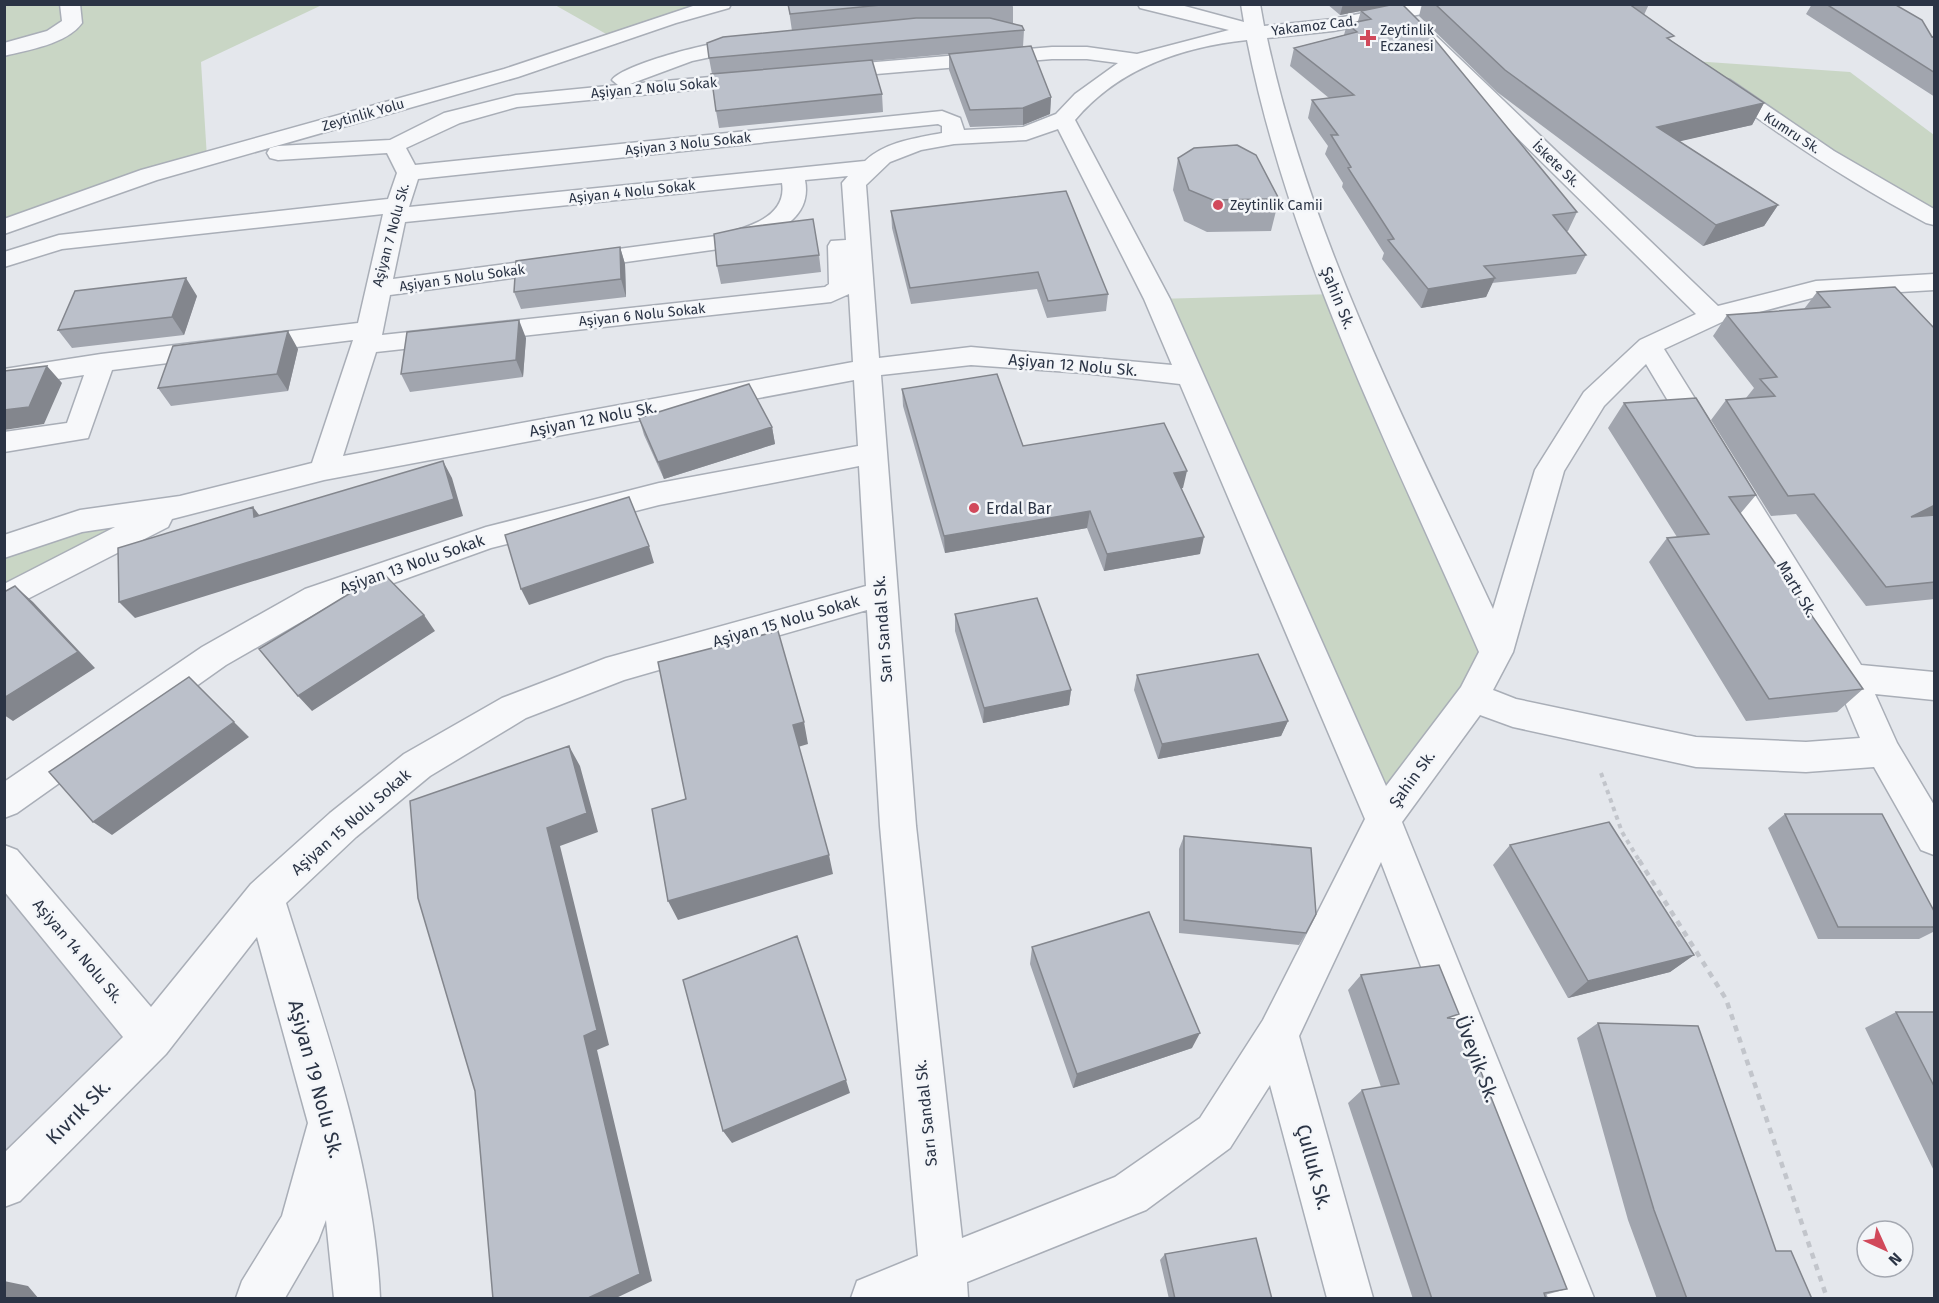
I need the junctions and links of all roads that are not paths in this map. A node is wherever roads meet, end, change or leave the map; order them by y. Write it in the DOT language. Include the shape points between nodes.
graph roads {
  1 [pos="70,4"];
  2 [pos="722,4"];
  3 [pos="1147,4"];
  4 [pos="1250,4"];
  5 [pos="1443,4"];
  6 [pos="1400,12"];
  7 [pos="1257,33"];
  8 [pos="1023,35"];
  9 [pos="775,41"];
  10 [pos="4,50"];
  11 [pos="1087,53"];
  12 [pos="1138,60"];
  13 [pos="810,74"];
  14 [pos="1710,74"];
  15 [pos="775,77"];
  16 [pos="586,94"];
  17 [pos="1064,119"];
  18 [pos="954,137"];
  19 [pos="394,146"];
  20 [pos="207,158"];
  21 [pos="869,167"];
  22 [pos="408,173"];
  23 [pos="793,175"];
  24 [pos="395,210"];
  25 [pos="1935,218"];
  26 [pos="857,220"];
  27 [pos="4,227"];
  28 [pos="4,260"];
  29 [pos="1925,282"];
  30 [pos="377,289"];
  31 [pos="1935,303"];
  32 [pos="1713,316"];
  33 [pos="367,337"];
  34 [pos="1649,346"];
  35 [pos="100,363"];
  36 [pos="868,368"];
  37 [pos="1190,376"];
  38 [pos="4,378"];
  39 [pos="4,442"];
  40 [pos="873,453"];
  41 [pos="324,470"];
  42 [pos="180,507"];
  43 [pos="4,547"];
  44 [pos="881,594"];
  45 [pos="4,599"];
  46 [pos="1496,652"];
  47 [pos="1851,678"];
  48 [pos="1935,686"];
  49 [pos="1473,697"];
  50 [pos="1883,751"];
  51 [pos="4,802"];
  52 [pos="1383,819"];
  53 [pos="1935,838"];
  54 [pos="4,862"];
  55 [pos="265,897"];
  56 [pos="1278,1035"];
  57 [pos="151,1039"];
  58 [pos="330,1119"];
  59 [pos="4,1185"];
  60 [pos="943,1284"];
  61 [pos="259,1299"];
  62 [pos="357,1299"];
  63 [pos="874,1299"];
  64 [pos="1350,1299"];
  65 [pos="1571,1299"];
  1 -- 10 [label="street" via="72,23 54,35"];
  2 -- 20 [label="street, Zeytinlik Yolu" via="511,73"];
  3 -- 7 [label="street"];
  4 -- 7 [label="street, Şahin Sk."];
  5 -- 6 [label="street, Yakamoz Cad."];
  6 -- 7 [label="street, Yakamoz Cad." via="1333,25"];
  6 -- 32 [label="street, İskete Sk."];
  7 -- 12 [label="street, Yakamoz Cad." via="1187,45"];
  7 -- 46 [label="street, Şahin Sk." via="1271,107 1335,294"];
  8 -- 11 [label="street"];
  9 -- 16 [label="street" via="727,45"];
  11 -- 12 [label="street"];
  11 -- 13 [label="street"];
  12 -- 17 [label="street" via="1107,78"];
  14 -- 25 [label="street, Kumru Sk." via="1770,120 1892,196"];
  15 -- 16 [label="street, Aşiyan 2 Nolu Sokak"];
  16 -- 19 [label="street, Aşiyan 2 Nolu Sokak" via="480,108 431,126"];
  17 -- 18 [label="street, Sarı Sandal Sk." via="1026,132"];
  17 -- 37 [label="street, Şahin Sk." via="1157,299"];
  18 -- 21 [label="street, Sarı Sandal Sk." via="915,145 882,157"];
  18 -- 22 [label="street, Aşiyan 3 Nolu Sokak" via="952,123 942,117"];
  19 -- 20 [label="street"];
  19 -- 22 [label="street, Aşiyan 7 Nolu Sk."];
  20 -- 27 [label="street, Zeytinlik Yolu"];
  21 -- 23 [label="street, Aşiyan 4 Nolu Sokak"];
  21 -- 26 [label="street, Sarı Sandal Sk." via="854,183"];
  22 -- 24 [label="street, Aşiyan 7 Nolu Sk."];
  23 -- 24 [label="street, Aşiyan 4 Nolu Sokak"];
  23 -- 30 [label="street, Aşiyan 5 Nolu Sokak" via="795,196 765,229 717,243"];
  24 -- 28 [label="street, Aşiyan 4 Nolu Sokak" via="58,242"];
  24 -- 30 [label="street, Aşiyan 7 Nolu Sk."];
  26 -- 33 [label="street, Aşiyan 6 Nolu Sokak" via="839,234 842,287 831,294"];
  26 -- 36 [label="street, Sarı Sandal Sk."];
  29 -- 31 [label="street"];
  29 -- 32 [label="street" via="1816,289"];
  30 -- 33 [label="street, Aşiyan 7 Nolu Sk."];
  32 -- 34 [label="street"];
  33 -- 35 [label="street"];
  33 -- 41 [label="street, Aşiyan 7 Nolu Sk."];
  34 -- 46 [label="street" via="1594,399 1550,470"];
  34 -- 47 [label="street, Martı Sk."];
  35 -- 38 [label="street"];
  35 -- 39 [label="street" via="78,431"];
  36 -- 37 [label="street, Aşiyan 12 Nolu Sk." via="971,356"];
  36 -- 40 [label="street, Sarı Sandal Sk."];
  36 -- 41 [label="street, Aşiyan 12 Nolu Sk."];
  37 -- 52 [label="street, Şahin Sk."];
  40 -- 44 [label="street, Sarı Sandal Sk."];
  40 -- 51 [label="street, Aşiyan 13 Nolu Sokak" via="659,494 486,538 316,598 214,656"];
  41 -- 42 [label="street, Aşiyan 12 Nolu Sk."];
  42 -- 43 [label="street, Aşiyan 12 Nolu Sk." via="80,522"];
  42 -- 45 [label="street"];
  44 -- 55 [label="street, Aşiyan 15 Nolu Sokak" via="618,668 514,708 417,765 343,825"];
  44 -- 60 [label="street, Sarı Sandal Sk." via="898,826"];
  46 -- 49 [label="street, Şahin Sk."];
  47 -- 48 [label="street"];
  47 -- 50 [label="street, Martı Sk."];
  49 -- 50 [label="street" via="1513,713 1696,752 1806,757"];
  49 -- 52 [label="street, Şahin Sk."];
  50 -- 53 [label="street, Martı Sk."];
  52 -- 56 [label="street"];
  52 -- 65 [label="street, Üveyik Sk."];
  54 -- 57 [label="street, Aşiyan 14 Nolu Sk."];
  55 -- 57 [label="street, Aşiyan 15 Nolu Sokak"];
  55 -- 58 [label="street, Aşiyan 19 Nolu Sk."];
  56 -- 60 [label="street" via="1215,1133 1130,1194"];
  56 -- 64 [label="street, Çulluk Sk."];
  57 -- 59 [label="street, Kıvrık Sk."];
  58 -- 61 [label="street" via="302,1225"];
  58 -- 62 [label="street, Aşiyan 19 Nolu Sk." via="355,1251"];
  60 -- 63 [label="street"];
}
